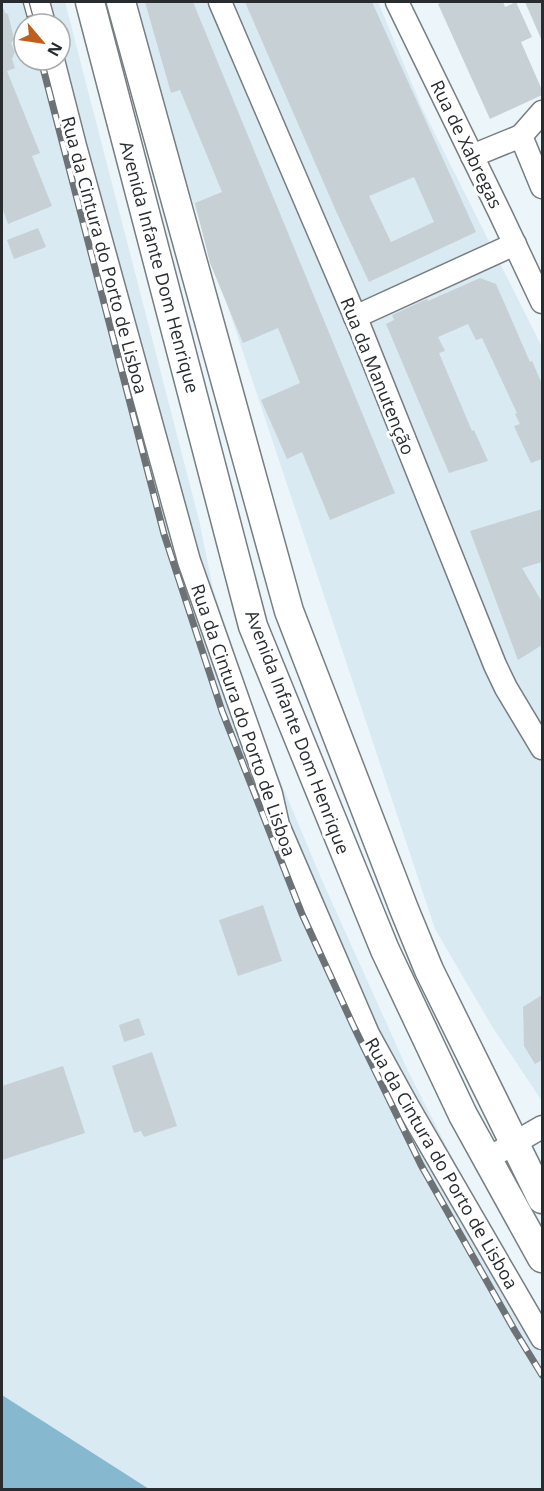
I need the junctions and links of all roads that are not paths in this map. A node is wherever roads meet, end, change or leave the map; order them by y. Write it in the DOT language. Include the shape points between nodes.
graph roads {
  1 [pos="90,2"];
  2 [pos="121,2"];
  3 [pos="220,2"];
  4 [pos="397,2"];
  5 [pos="56,72"];
  6 [pos="543,112"];
  7 [pos="521,136"];
  8 [pos="472,156"];
  9 [pos="543,188"];
  10 [pos="515,244"];
  11 [pos="540,291"];
  12 [pos="355,316"];
  13 [pos="543,748"];
  14 [pos="543,1127"];
  15 [pos="515,1143"];
  16 [pos="487,1159"];
  17 [pos="543,1199"];
  18 [pos="543,1258"];
  19 [pos="543,1338"];
  1 -- 16 [label="main road, Avenida Infante Dom Henrique" via="254,626 385,950"];
  2 -- 15 [label="main road, Avenida Infante Dom Henrique" via="289,611 429,970"];
  3 -- 12 [label="street, Rua da Manutenção"];
  4 -- 8 [label="street, Rua de Xabregas"];
  5 -- 19 [label="street, Rua da Cintura do Porto de Lisboa" via="189,561 271,794 278,825 368,1034"];
  6 -- 7 [label="street"];
  7 -- 8 [label="street"];
  7 -- 9 [label="street"];
  8 -- 10 [label="street, Rua de Xabregas"];
  10 -- 11 [label="street, Rua de Xabregas"];
  10 -- 12 [label="street"];
  12 -- 13 [label="street, Rua da Manutenção" via="495,665"];
  14 -- 15 [label="street"];
  15 -- 16 [label="street"];
  15 -- 17 [label="main road, Avenida Infante Dom Henrique"];
  16 -- 18 [label="main road, Avenida Infante Dom Henrique"];
}
